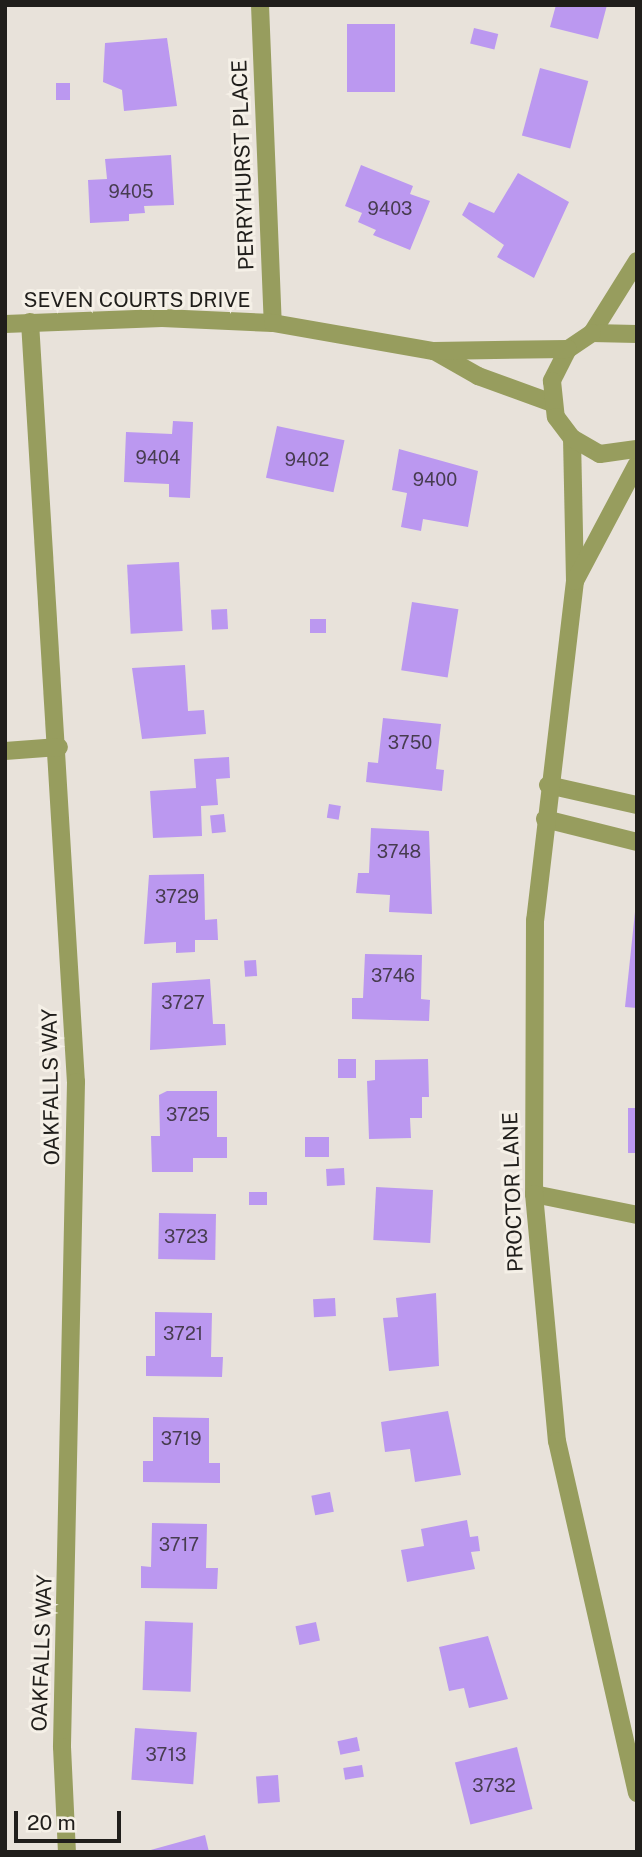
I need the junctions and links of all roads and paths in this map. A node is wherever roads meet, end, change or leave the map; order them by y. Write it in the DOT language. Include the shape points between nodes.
graph roads {
  1 [pos="260,5"];
  2 [pos="637,261"];
  3 [pos="30,322"];
  4 [pos="273,323"];
  5 [pos="5,324"];
  6 [pos="592,333"];
  7 [pos="637,334"];
  8 [pos="568,349"];
  9 [pos="434,351"];
  10 [pos="552,403"];
  11 [pos="572,438"];
  12 [pos="637,449"];
  13 [pos="637,464"];
  14 [pos="575,581"];
  15 [pos="59,747"];
  16 [pos="5,751"];
  17 [pos="548,785"];
  18 [pos="637,806"];
  19 [pos="545,819"];
  20 [pos="637,842"];
  21 [pos="534,1194"];
  22 [pos="637,1215"];
  23 [pos="637,1793"];
  24 [pos="67,1852"];
  1 -- 4 [label="street, PERRYHURST PLACE"];
  2 -- 6 [label="street"];
  3 -- 4 [label="street, SEVEN COURTS DRIVE"];
  3 -- 5 [label="street, SEVEN COURTS DRIVE"];
  3 -- 15 [label="street, OAKFALLS WAY"];
  4 -- 9 [label="street, SEVEN COURTS DRIVE"];
  6 -- 7 [label="street"];
  6 -- 8 [label="street"];
  8 -- 9 [label="street, SEVEN COURTS DRIVE"];
  8 -- 10 [label="street" via="552,381"];
  9 -- 10 [label="street, SEVEN COURTS DRIVE" via="478,376"];
  10 -- 11 [label="street"];
  11 -- 12 [label="street" via="600,454"];
  11 -- 14 [label="street, PROCTOR LANE"];
  13 -- 14 [label="street, PROCTOR LANE"];
  14 -- 17 [label="street, PROCTOR LANE"];
  15 -- 16 [label="street"];
  15 -- 24 [label="street, OAKFALLS WAY" via="76,1082 62,1747"];
  17 -- 18 [label="street"];
  17 -- 19 [label="street, PROCTOR LANE"];
  19 -- 20 [label="street"];
  19 -- 21 [label="street, PROCTOR LANE" via="535,920"];
  21 -- 22 [label="street"];
  21 -- 23 [label="street, PROCTOR LANE" via="557,1441"];
}
